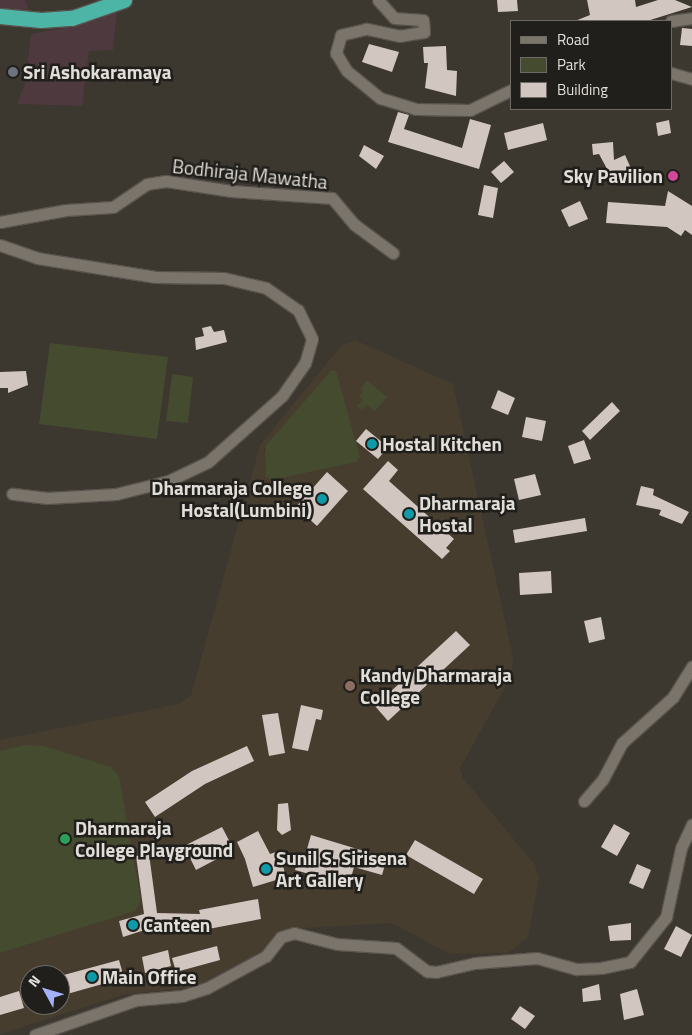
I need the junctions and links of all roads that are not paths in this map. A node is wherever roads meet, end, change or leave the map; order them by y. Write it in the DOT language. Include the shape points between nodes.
graph roads {
  1 [pos="124,0"];
  2 [pos="378,0"];
  3 [pos="0,16"];
  4 [pos="692,18"];
  5 [pos="672,21"];
  6 [pos="672,73"];
  7 [pos="692,79"];
  8 [pos="510,90"];
  9 [pos="0,222"];
  10 [pos="0,245"];
  11 [pos="393,253"];
  12 [pos="12,494"];
  13 [pos="692,666"];
  14 [pos="584,801"];
  15 [pos="692,824"];
  16 [pos="35,1035"];
  1 -- 3 [label="highway" via="72,18 41,20"];
  2 -- 8 [label="street" via="394,18 423,20 424,32 400,36 366,29 341,35 336,53 348,71 380,98 415,109 470,110"];
  4 -- 5 [label="street"];
  6 -- 7 [label="street"];
  9 -- 11 [label="street, Bodhiraja Mawatha" via="66,210 113,207 147,184 166,181 231,191 332,198 355,225"];
  10 -- 12 [label="street" via="37,258 155,276 224,278 266,288 298,310 312,339 305,363 282,396 208,462 168,481 116,494 47,498"];
  13 -- 14 [label="street" via="673,696 622,743 603,778"];
  15 -- 16 [label="street" via="681,848 666,917 630,962 576,969 537,958 475,963 436,972 427,971 396,948 337,944 294,933 281,937 266,956 207,988 182,996 136,1000"];
}
